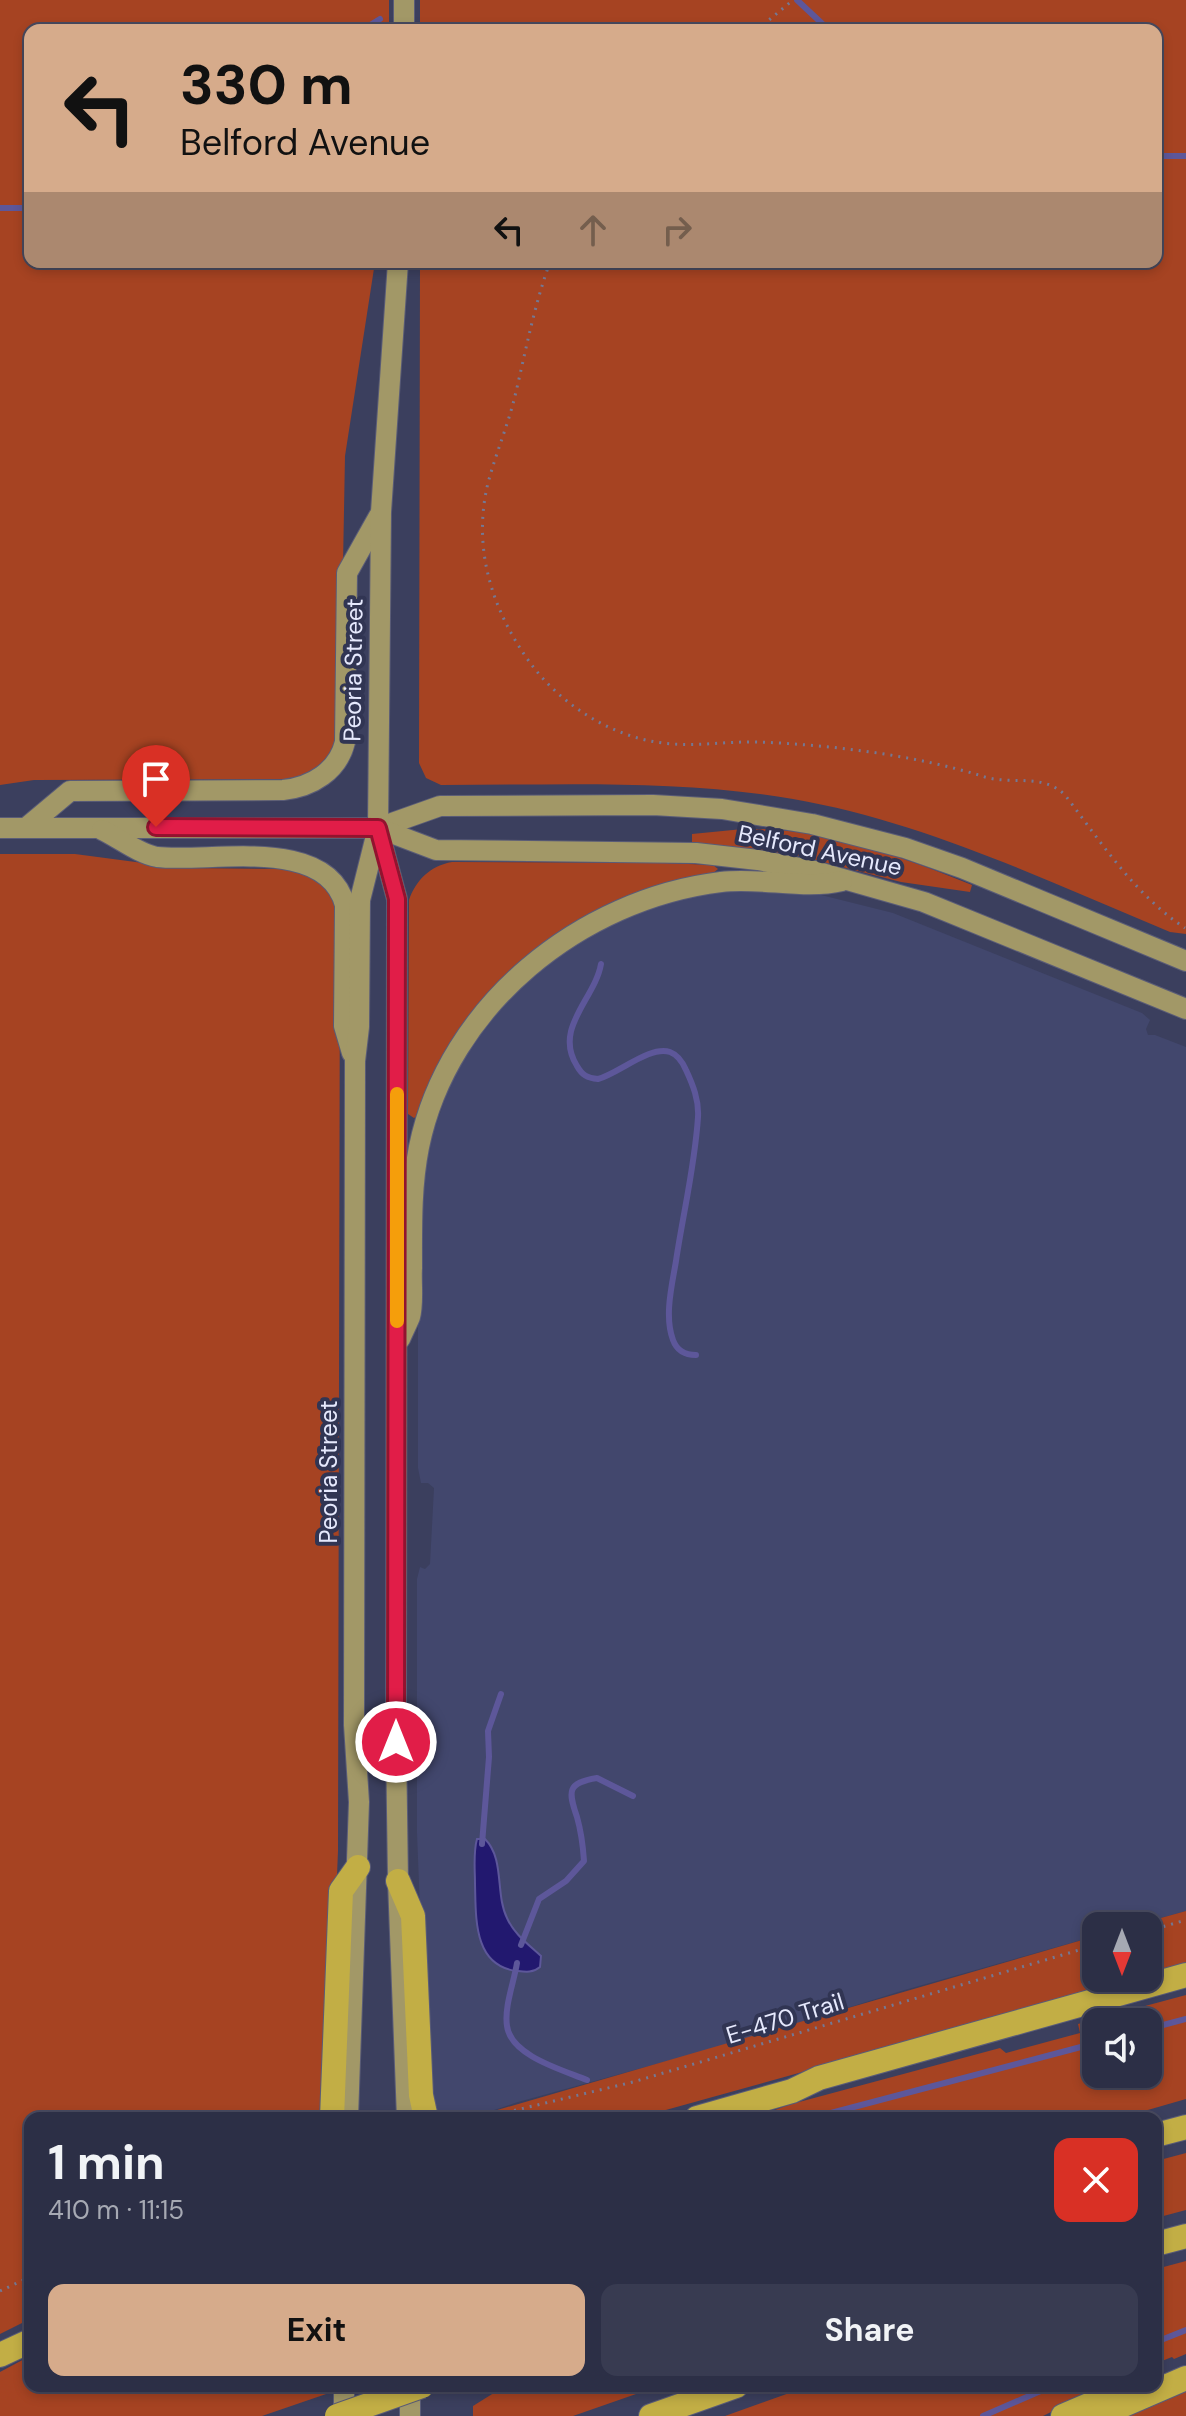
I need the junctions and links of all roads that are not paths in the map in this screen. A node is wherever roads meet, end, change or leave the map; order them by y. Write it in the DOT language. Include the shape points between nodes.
graph roads {
  1 [pos="404,0"];
  2 [pos="404,24"];
  3 [pos="398,268"];
  4 [pos="381,512"];
  5 [pos="27,827"];
  6 [pos="97,827"];
  7 [pos="0,828"];
  8 [pos="378,828"];
  9 [pos="849,879"];
  10 [pos="1186,961"];
  11 [pos="1186,1009"];
  12 [pos="355,1061"];
  13 [pos="396,1346"];
  14 [pos="358,1867"];
  15 [pos="398,1881"];
  16 [pos="1186,1975"];
  17 [pos="1186,1988"];
  18 [pos="792,2091"];
  19 [pos="332,2112"];
  20 [pos="348,2112"];
  21 [pos="407,2112"];
  22 [pos="425,2112"];
  23 [pos="718,2112"];
  24 [pos="1186,2127"];
  25 [pos="1162,2133"];
  26 [pos="1186,2236"];
  27 [pos="1162,2242"];
  28 [pos="24,2344"];
  29 [pos="0,2355"];
  30 [pos="1186,2364"];
  31 [pos="1162,2374"];
  32 [pos="1186,2378"];
  33 [pos="1162,2388"];
  34 [pos="344,2392"];
  35 [pos="405,2392"];
  36 [pos="410,2392"];
  37 [pos="719,2392"];
  38 [pos="1120,2392"];
  39 [pos="1154,2392"];
  40 [pos="337,2416"];
  41 [pos="344,2416"];
  42 [pos="410,2416"];
  43 [pos="651,2416"];
  44 [pos="1063,2416"];
  45 [pos="1098,2416"];
  1 -- 2 [label="main road"];
  3 -- 4 [label="main road, Peoria Street"];
  4 -- 5 [label="main road" via="347,573 345,742 326,773 308,785 283,790 70,791"];
  4 -- 8 [label="main road, Peoria Street"];
  5 -- 6 [label="main road, Belford Avenue"];
  5 -- 7 [label="main road, Belford Avenue"];
  6 -- 8 [label="main road, Belford Avenue"];
  6 -- 12 [label="main road" via="153,856 284,858 326,874 345,905 344,1026"];
  8 -- 9 [label="main road, Belford Avenue" via="436,850 696,853"];
  8 -- 10 [label="main road, Belford Avenue" via="440,806 679,806 769,816 921,853"];
  8 -- 12 [label="main road, Peoria Street" via="360,900"];
  8 -- 13 [label="main road, Peoria Street" via="397,899"];
  9 -- 11 [label="main road, Belford Avenue" via="924,902"];
  9 -- 13 [label="main road" via="820,886 776,880 723,882 662,894 581,930 502,993 450,1066 423,1130 413,1192 411,1314"];
  12 -- 14 [label="main road, Peoria Street"];
  13 -- 15 [label="main road, Peoria Street"];
  14 -- 19 [label="highway" via="341,1891"];
  14 -- 20 [label="main road, Peoria Street"];
  15 -- 21 [label="main road, Peoria Street"];
  15 -- 22 [label="highway" via="413,1916"];
  16 -- 18 [label="highway" via="819,2078"];
  17 -- 18 [label="highway" via="823,2088"];
  18 -- 23 [label="highway"];
  24 -- 25 [label="highway"];
  26 -- 27 [label="highway"];
  28 -- 29 [label="highway"];
  30 -- 31 [label="highway"];
  32 -- 33 [label="highway"];
  34 -- 41 [label="main road"];
  35 -- 40 [label="highway, bridge"];
  36 -- 42 [label="main road"];
  37 -- 43 [label="highway"];
  38 -- 44 [label="highway"];
  39 -- 45 [label="highway"];
}
